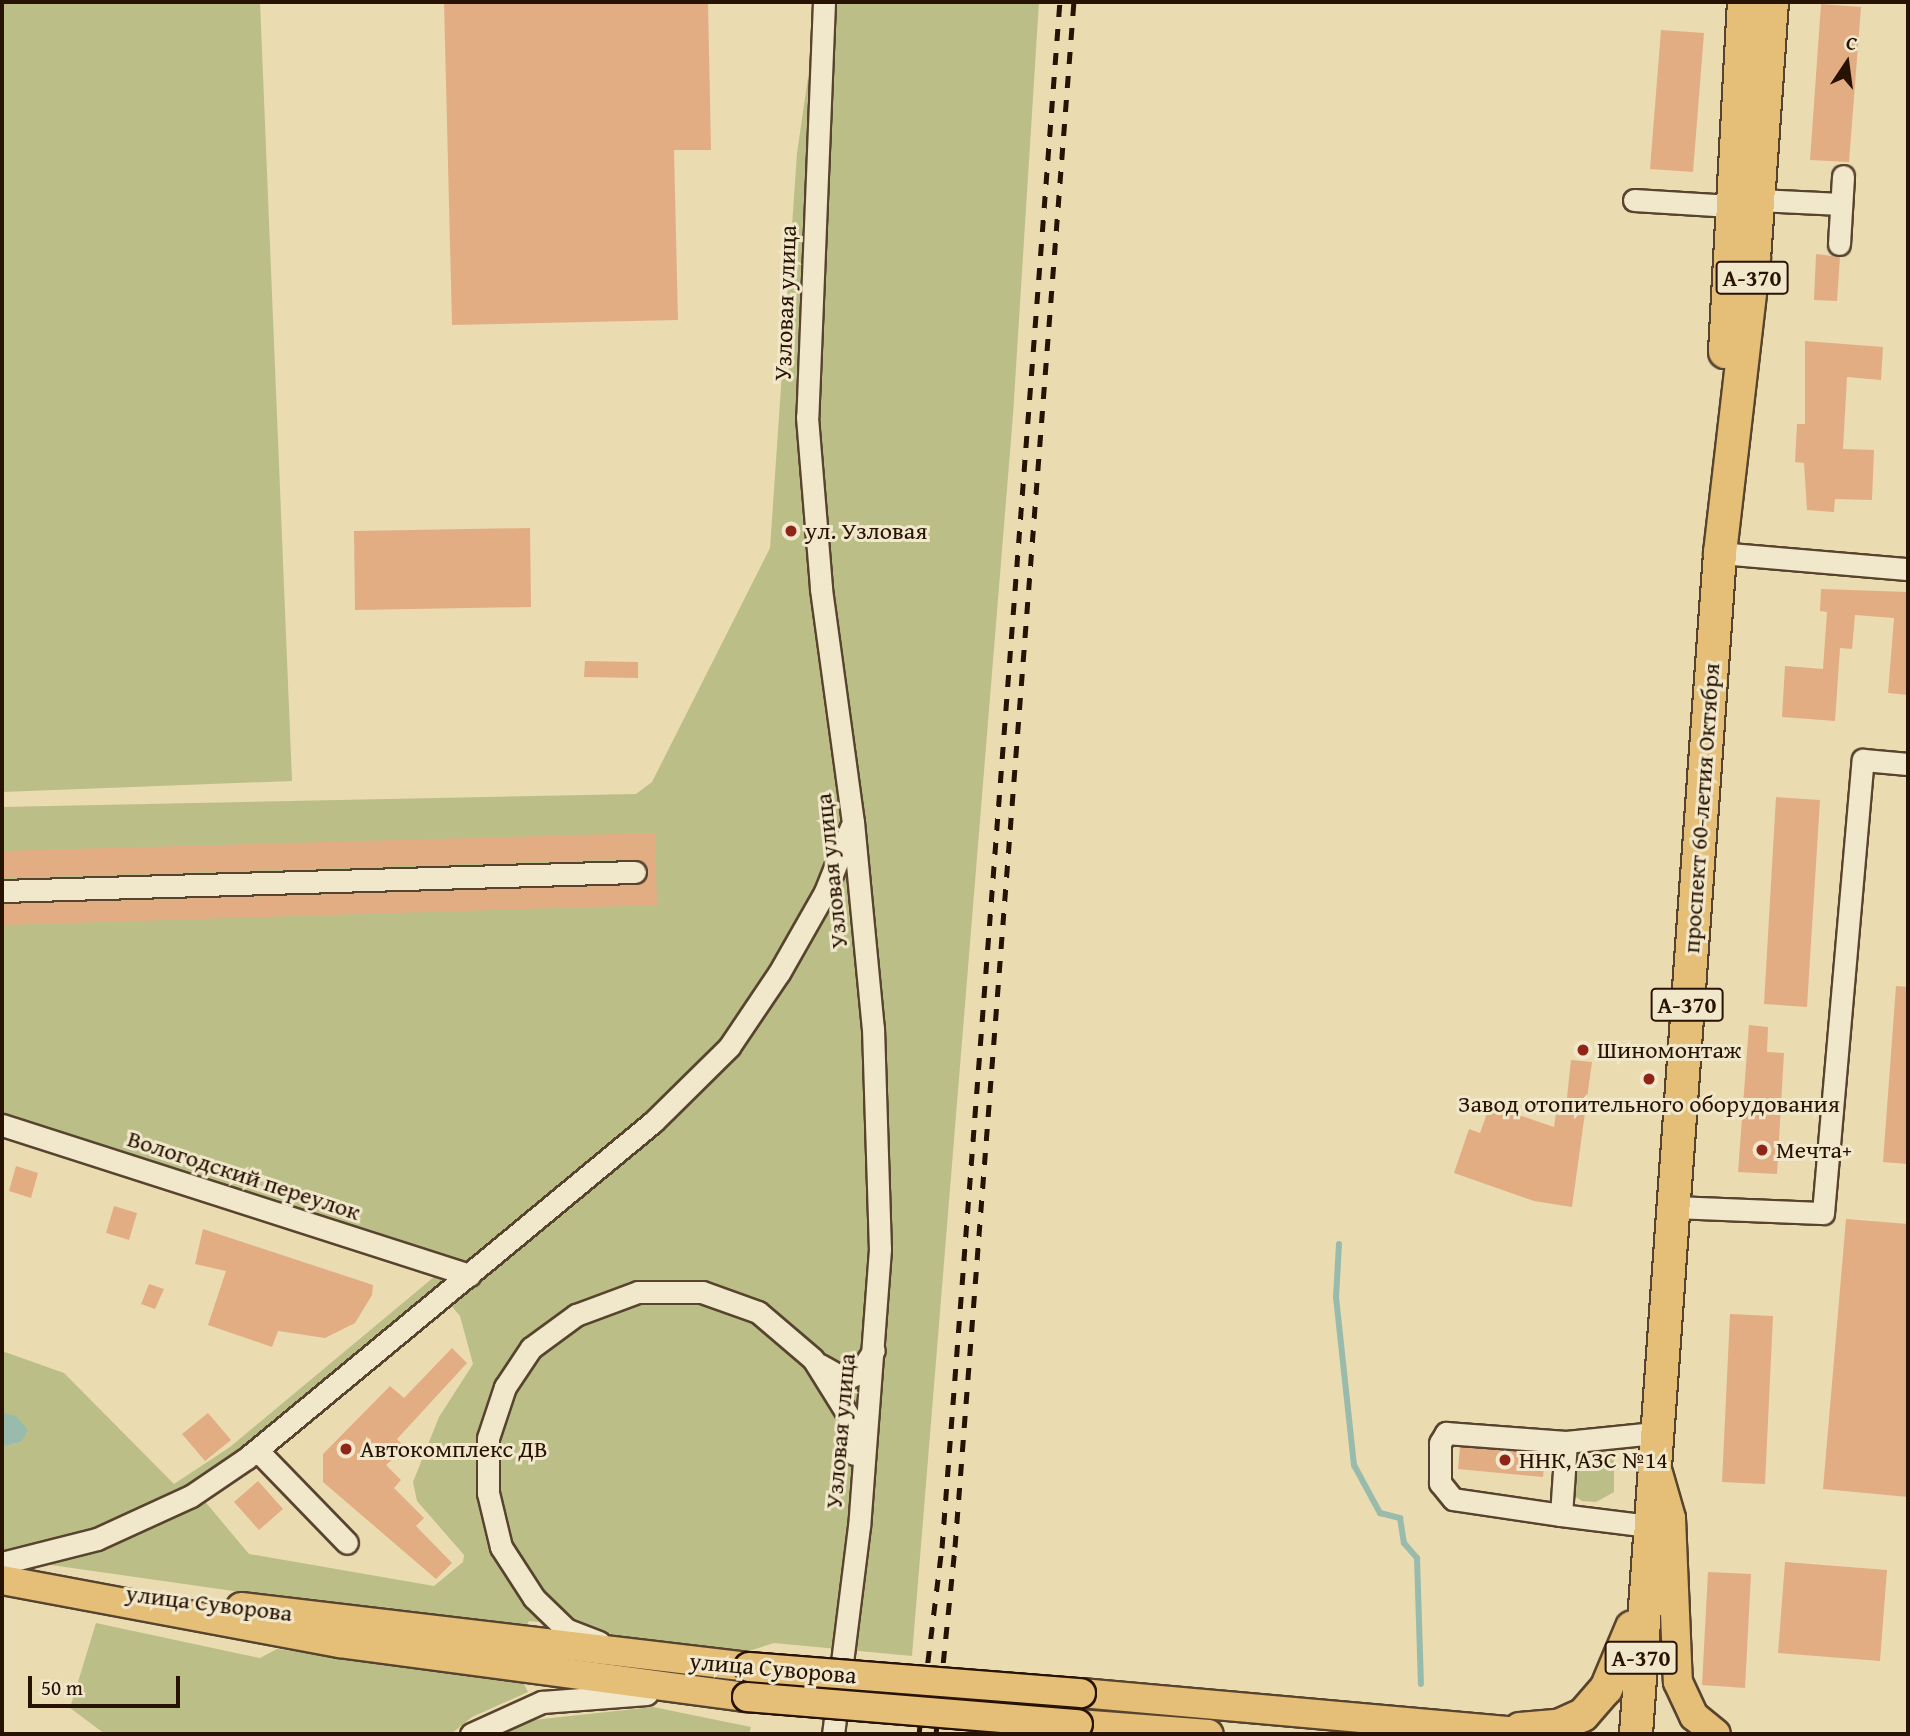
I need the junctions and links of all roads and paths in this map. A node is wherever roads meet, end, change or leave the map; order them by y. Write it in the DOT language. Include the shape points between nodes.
graph roads {
  1 [pos="824,2"];
  2 [pos="1744,2"];
  3 [pos="1772,2"];
  4 [pos="1843,176"];
  5 [pos="1634,200"];
  6 [pos="1744,203"];
  7 [pos="1841,204"];
  8 [pos="1839,244"];
  9 [pos="1720,553"];
  10 [pos="1908,569"];
  11 [pos="1908,764"];
  12 [pos="853,822"];
  13 [pos="635,872"];
  14 [pos="2,891"];
  15 [pos="2,1125"];
  16 [pos="1672,1207"];
  17 [pos="470,1275"];
  18 [pos="874,1350"];
  19 [pos="813,1359"];
  20 [pos="1566,1442"];
  21 [pos="1654,1445"];
  22 [pos="257,1450"];
  23 [pos="1561,1515"];
  24 [pos="859,1526"];
  25 [pos="1649,1526"];
  26 [pos="347,1543"];
  27 [pos="2,1563"];
  28 [pos="2,1578"];
  29 [pos="1646,1582"];
  30 [pos="634,1655"];
  31 [pos="747,1697"];
  32 [pos="1533,1732"];
  33 [pos="471,1734"];
  34 [pos="833,1734"];
  35 [pos="1209,1734"];
  36 [pos="1636,1734"];
  37 [pos="1716,1734"];
  1 -- 12 [label="street, Узловая улица" via="807,417 821,589"];
  2 -- 6 [label="highway, проспект 60-летия Октября / А-370"];
  3 -- 6 [label="highway, проспект 60-летия Октября / А-370"];
  4 -- 7 [label="street"];
  5 -- 6 [label="street"];
  6 -- 7 [label="street"];
  6 -- 9 [label="highway, проспект 60-летия Октября / А-370"];
  7 -- 8 [label="street"];
  9 -- 10 [label="street"];
  9 -- 16 [label="highway, проспект 60-летия Октября / А-370"];
  11 -- 16 [label="street" via="1863,760 1823,1213"];
  12 -- 17 [label="street" via="825,892 729,1047 653,1122"];
  12 -- 18 [label="street, Узловая улица" via="873,1028 880,1249"];
  13 -- 14 [label="street"];
  15 -- 17 [label="street, Вологодский переулок"];
  16 -- 21 [label="highway, проспект 60-летия Октября / А-370"];
  17 -- 22 [label="street"];
  18 -- 19 [label="street" via="859,1373 845,1379 834,1377"];
  18 -- 24 [label="street, Узловая улица"];
  19 -- 24 [label="street" via="853,1423"];
  19 -- 30 [label="street" via="758,1312 702,1292 638,1292 576,1315 531,1348 505,1387 488,1438 488,1493 501,1547 534,1598 567,1630"];
  20 -- 21 [label="street"];
  20 -- 23 [label="street"];
  20 -- 23 [label="street" via="1446,1433 1440,1443 1440,1483 1453,1499"];
  21 -- 25 [label="highway, проспект 60-летия Октября / А-370"];
  21 -- 37 [label="main road" via="1671,1518 1678,1682 1694,1716"];
  22 -- 26 [label="street"];
  22 -- 27 [label="street" via="191,1496 97,1539"];
  23 -- 25 [label="street"];
  24 -- 34 [label="street, Узловая улица"];
  25 -- 29 [label="highway, проспект 60-летия Октября / А-370"];
  28 -- 30 [label="main road, улица Суворова"];
  28 -- 31 [label="main road, улица Суворова" via="340,1643"];
  29 -- 32 [label="highway" via="1623,1658 1606,1689 1583,1715"];
  29 -- 36 [label="highway, проспект 60-летия Октября / А-370"];
  30 -- 32 [label="main road, улица Суворова, bridge"];
  31 -- 33 [label="street" via="629,1693 542,1702"];
  31 -- 35 [label="main road, улица Суворова, bridge"];
}
